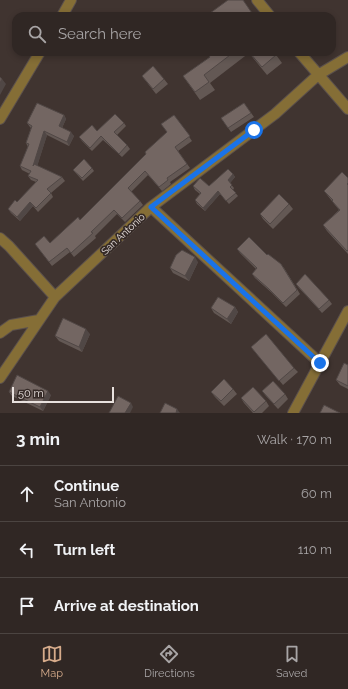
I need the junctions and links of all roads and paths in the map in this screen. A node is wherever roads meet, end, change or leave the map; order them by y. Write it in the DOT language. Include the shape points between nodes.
graph roads {
  1 [pos="71,0"];
  2 [pos="257,0"];
  3 [pos="64,12"];
  4 [pos="267,12"];
  5 [pos="38,56"];
  6 [pos="302,56"];
  7 [pos="348,57"];
  8 [pos="318,75"];
  9 [pos="348,109"];
  10 [pos="0,119"];
  11 [pos="151,207"];
  12 [pos="0,238"];
  13 [pos="55,297"];
  14 [pos="348,311"];
  15 [pos="39,320"];
  16 [pos="0,333"];
  17 [pos="320,363"];
  18 [pos="0,378"];
  19 [pos="293,413"];
  1 -- 3 [label="street"];
  2 -- 4 [label="street"];
  5 -- 10 [label="street"];
  6 -- 8 [label="street"];
  7 -- 8 [label="street, San Antonio"];
  8 -- 9 [label="street"];
  8 -- 11 [label="street, San Antonio" via="275,114"];
  11 -- 13 [label="street, San Antonio"];
  11 -- 17 [label="street"];
  12 -- 13 [label="street"];
  13 -- 15 [label="street, San Antonio"];
  14 -- 17 [label="street"];
  15 -- 16 [label="street" via="11,325"];
  15 -- 18 [label="street, San Antonio"];
  17 -- 19 [label="street"];
}
